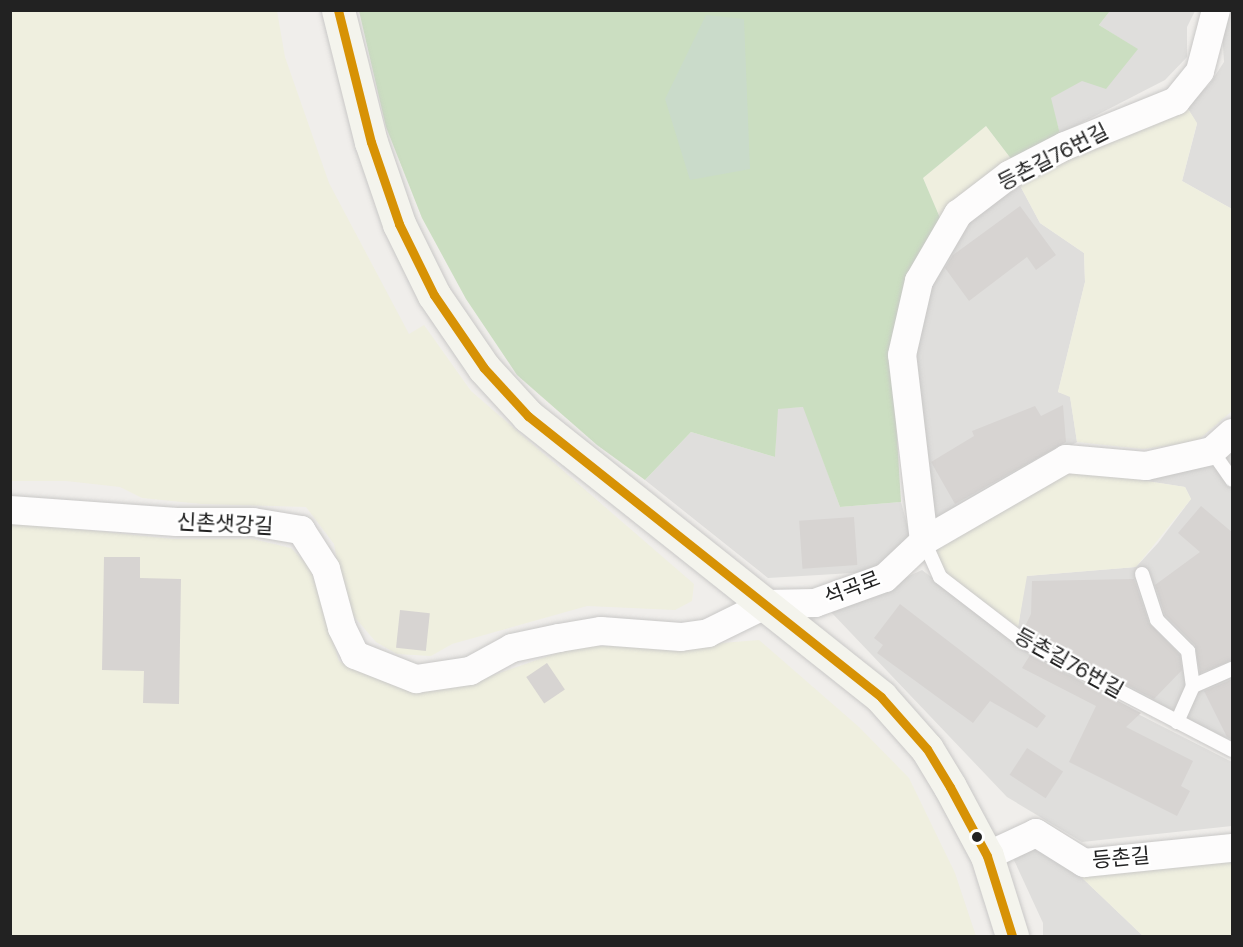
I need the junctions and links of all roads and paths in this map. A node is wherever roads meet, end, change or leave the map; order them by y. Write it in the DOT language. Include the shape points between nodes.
graph roads {
  1 [pos="338,10"];
  2 [pos="1216,10"];
  3 [pos="1222,442"];
  4 [pos="1233,480"];
  5 [pos="10,510"];
  6 [pos="924,541"];
  7 [pos="1142,574"];
  8 [pos="767,604"];
  9 [pos="1233,669"];
  10 [pos="1193,686"];
  11 [pos="1178,722"];
  12 [pos="1233,750"];
  13 [pos="1233,848"];
  14 [pos="987,855"];
  15 [pos="1012,936"];
  1 -- 8 [label="street" via="371,142 399,224 434,295 484,368 528,416"];
  2 -- 6 [label="street, 등촌길76번길" via="1200,71 1176,101 1065,146 1009,175 958,214 919,281 902,355"];
  3 -- 4 [label="lane"];
  3 -- 6 [label="street" via="1146,466 1066,459"];
  5 -- 8 [label="street, 신촌샛강길" via="177,522 253,522 301,530 326,569 342,628 355,656 416,679 470,671 512,648 559,638 601,632 681,637 708,633"];
  6 -- 8 [label="street, 석곡로" via="885,578 815,603"];
  6 -- 11 [label="lane, 등촌길76번길" via="940,577 1023,641"];
  7 -- 10 [label="lane" via="1157,620 1188,651"];
  8 -- 14 [label="street" via="881,697 927,749"];
  9 -- 10 [label="lane"];
  10 -- 11 [label="lane"];
  11 -- 12 [label="lane, 등촌길76번길"];
  13 -- 14 [label="street, 등촌길" via="1084,863 1036,833"];
  14 -- 15 [label="street"];
}
